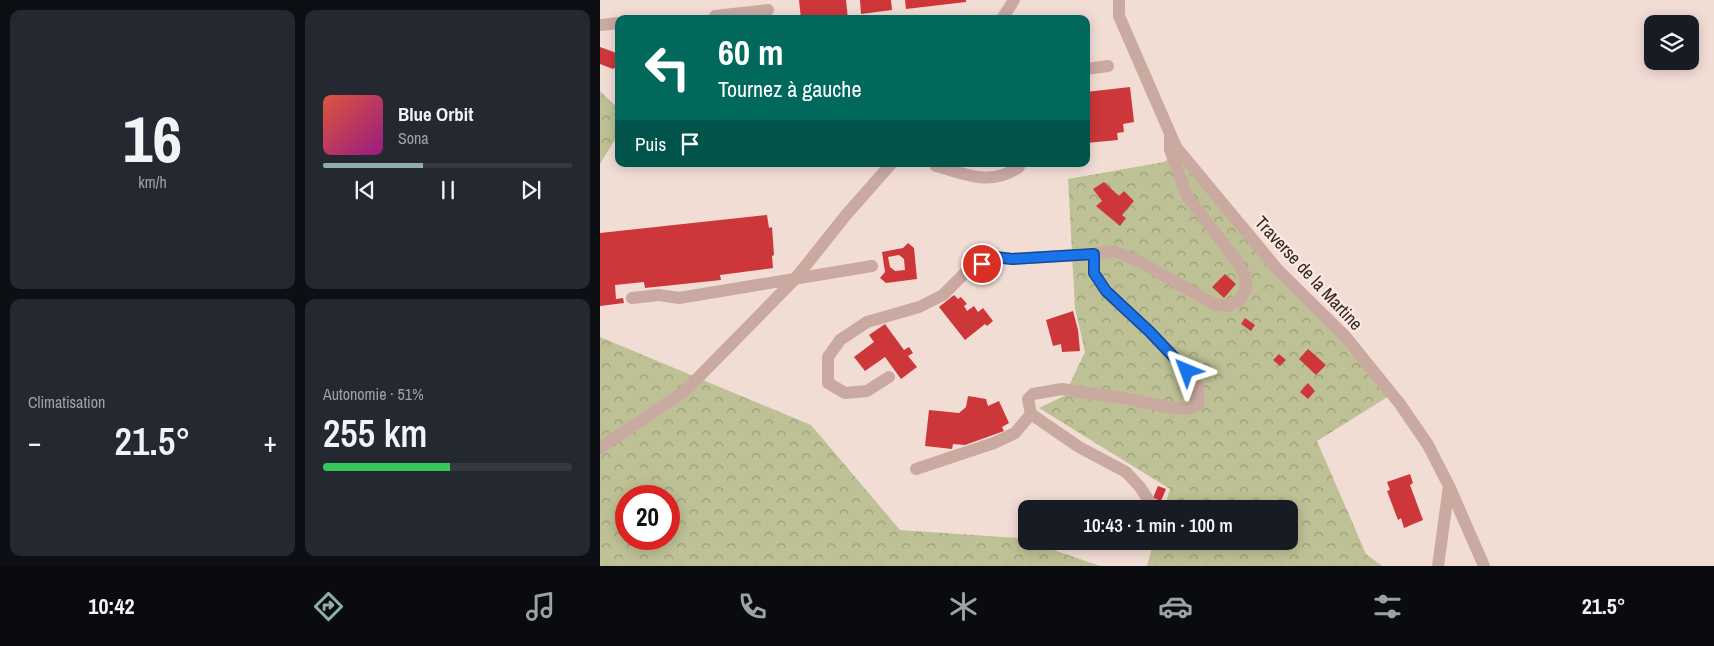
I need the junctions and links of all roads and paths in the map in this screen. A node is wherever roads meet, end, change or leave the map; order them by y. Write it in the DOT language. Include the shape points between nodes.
graph roads {
  1 [pos="1014,0"];
  2 [pos="1119,0"];
  3 [pos="768,10"];
  4 [pos="724,15"];
  5 [pos="1005,15"];
  6 [pos="615,23"];
  7 [pos="600,25"];
  8 [pos="1108,66"];
  9 [pos="1090,68"];
  10 [pos="1170,135"];
  11 [pos="888,167"];
  12 [pos="940,167"];
  13 [pos="1019,167"];
  14 [pos="1094,254"];
  15 [pos="872,266"];
  16 [pos="795,279"];
  17 [pos="632,298"];
  18 [pos="889,377"];
  19 [pos="1031,414"];
  20 [pos="600,448"];
  21 [pos="916,469"];
  22 [pos="1449,486"];
  23 [pos="1148,500"];
  24 [pos="1438,566"];
  25 [pos="1484,566"];
  1 -- 5 [label="street"];
  2 -- 10 [label="street, Traverse de la Martine" via="1119,16"];
  3 -- 4 [label="street"];
  6 -- 7 [label="street"];
  8 -- 9 [label="street"];
  10 -- 14 [label="street" via="1170,150 1187,196 1245,276 1246,289 1239,301 1227,306 1214,304 1114,251"];
  10 -- 22 [label="street, Traverse de la Martine" via="1176,147 1278,270 1345,336 1400,404 1428,445"];
  11 -- 16 [label="street"];
  12 -- 13 [label="street" via="983,179 1007,175"];
  14 -- 18 [label="street" via="1012,259 995,257 968,270 943,295 867,322 840,340 828,357 828,383 845,393 867,391"];
  14 -- 19 [label="street" via="1094,273 1106,291 1187,371 1198,387 1198,405 1188,409 1173,408 1062,388 1033,394 1028,399"];
  15 -- 16 [label="street"];
  16 -- 17 [label="street" via="678,298 659,295"];
  16 -- 20 [label="street" via="685,391"];
  19 -- 21 [label="street" via="1015,433"];
  19 -- 23 [label="street" via="1126,472"];
  22 -- 24 [label="street"];
  22 -- 25 [label="street, Traverse de la Martine"];
}
